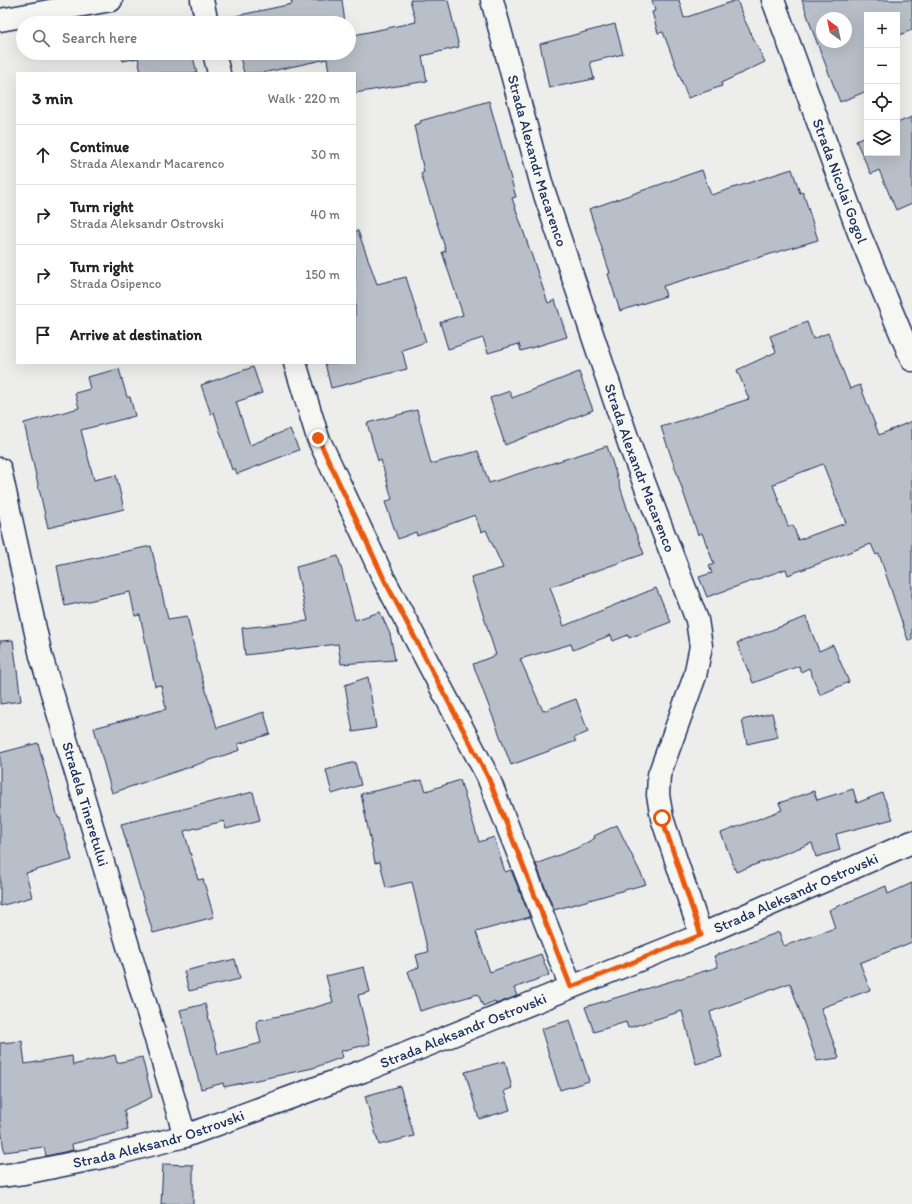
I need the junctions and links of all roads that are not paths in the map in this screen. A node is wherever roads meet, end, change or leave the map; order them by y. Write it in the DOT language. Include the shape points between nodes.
graph roads {
  1 [pos="111,0"];
  2 [pos="202,0"];
  3 [pos="492,0"];
  4 [pos="773,0"];
  5 [pos="22,16"];
  6 [pos="205,16"];
  7 [pos="16,17"];
  8 [pos="0,20"];
  9 [pos="216,60"];
  10 [pos="219,72"];
  11 [pos="912,360"];
  12 [pos="295,364"];
  13 [pos="0,469"];
  14 [pos="912,842"];
  15 [pos="701,935"];
  16 [pos="571,987"];
  17 [pos="185,1136"];
  18 [pos="0,1176"];
  1 -- 5 [label="street"];
  2 -- 6 [label="street"];
  3 -- 15 [label="street, Strada Alexandr Macarenco" via="542,186 630,446 697,620 701,646 695,676 659,775 658,795 662,818"];
  4 -- 11 [label="street, Strada Nicolai Gogol" via="859,233"];
  7 -- 8 [label="street"];
  9 -- 10 [label="street"];
  12 -- 16 [label="street" via="318,438 385,581 488,777"];
  13 -- 17 [label="street, Stradela Tineretului" via="42,656"];
  14 -- 15 [label="street, Strada Aleksandr Ostrovski"];
  15 -- 16 [label="street, Strada Aleksandr Ostrovski"];
  16 -- 17 [label="street, Strada Aleksandr Ostrovski" via="363,1071"];
  17 -- 18 [label="street, Strada Aleksandr Ostrovski" via="103,1157"];
}
